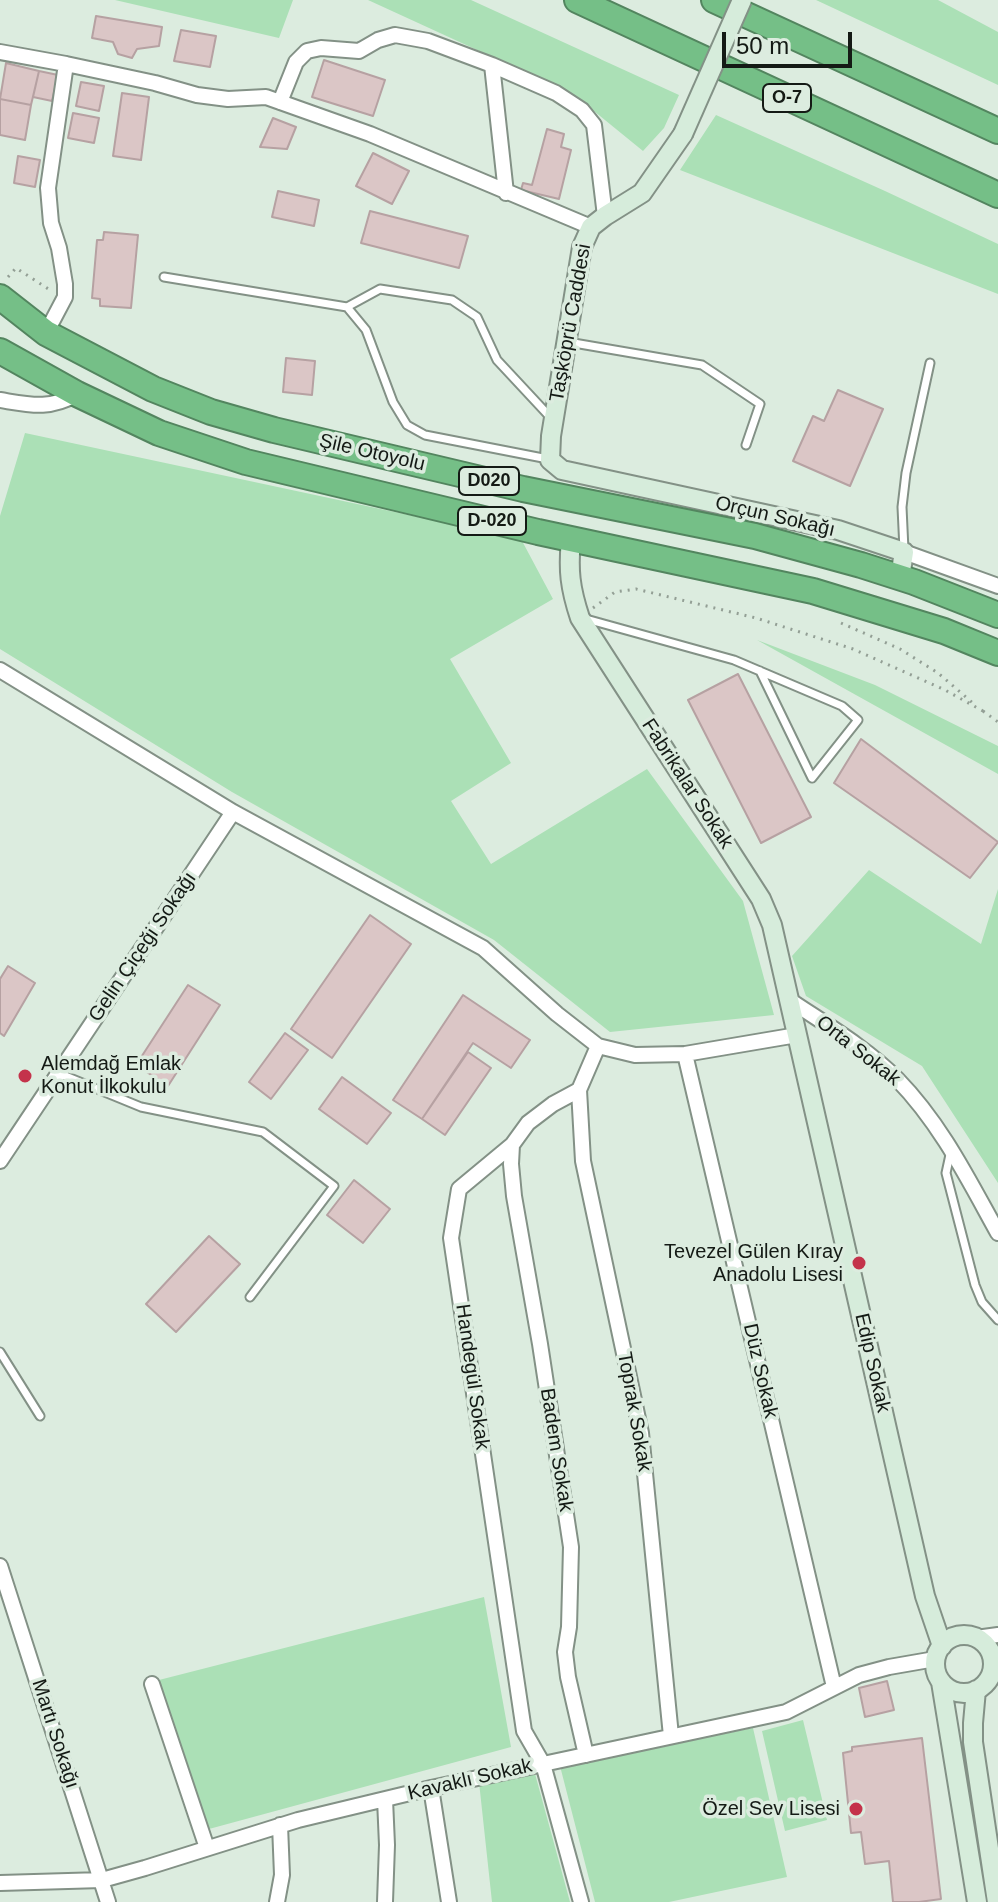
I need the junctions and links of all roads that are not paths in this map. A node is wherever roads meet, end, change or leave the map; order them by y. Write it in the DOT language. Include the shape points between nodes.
graph roads {
  1 [pos="577,0"];
  2 [pos="714,0"];
  3 [pos="742,0"];
  4 [pos="0,52"];
  5 [pos="66,64"];
  6 [pos="492,65"];
  7 [pos="280,102"];
  8 [pos="998,131"];
  9 [pos="506,193"];
  10 [pos="998,195"];
  11 [pos="598,222"];
  12 [pos="164,277"];
  13 [pos="0,297"];
  14 [pos="347,307"];
  15 [pos="46,333"];
  16 [pos="566,342"];
  17 [pos="0,351"];
  18 [pos="930,363"];
  19 [pos="77,394"];
  20 [pos="0,400"];
  21 [pos="553,421"];
  22 [pos="746,445"];
  23 [pos="550,460"];
  24 [pos="571,539"];
  25 [pos="904,552"];
  26 [pos="900,577"];
  27 [pos="998,586"];
  28 [pos="998,615"];
  29 [pos="580,618"];
  30 [pos="998,653"];
  31 [pos="0,670"];
  32 [pos="760,671"];
  33 [pos="233,812"];
  34 [pos="788,999"];
  35 [pos="797,1035"];
  36 [pos="598,1046"];
  37 [pos="685,1054"];
  38 [pos="58,1073"];
  39 [pos="579,1090"];
  40 [pos="512,1145"];
  41 [pos="951,1149"];
  42 [pos="0,1161"];
  43 [pos="998,1233"];
  44 [pos="250,1297"];
  45 [pos="998,1320"];
  46 [pos="0,1352"];
  47 [pos="40,1416"];
  48 [pos="0,1566"];
  49 [pos="998,1635"];
  50 [pos="953,1645"];
  51 [pos="995,1665"];
  52 [pos="941,1682"];
  53 [pos="152,1684"];
  54 [pos="834,1687"];
  55 [pos="976,1690"];
  56 [pos="671,1736"];
  57 [pos="586,1755"];
  58 [pos="543,1764"];
  59 [pos="431,1788"];
  60 [pos="385,1799"];
  61 [pos="280,1825"];
  62 [pos="207,1848"];
  63 [pos="102,1880"];
  64 [pos="0,1883"];
  65 [pos="108,1902"];
  66 [pos="277,1902"];
  67 [pos="385,1902"];
  68 [pos="449,1902"];
  69 [pos="581,1902"];
  70 [pos="977,1902"];
  71 [pos="997,1902"];
  1 -- 10 [label="highway, O-7"];
  2 -- 8 [label="highway"];
  3 -- 11 [label="main road, bridge" via="683,134 642,193"];
  4 -- 5 [label="street"];
  5 -- 7 [label="street" via="197,95"];
  5 -- 15 [label="street" via="48,188 65,297"];
  6 -- 7 [label="street" via="428,41 395,35 359,51 307,51 296,62"];
  6 -- 9 [label="street"];
  6 -- 11 [label="street" via="556,93 594,125"];
  7 -- 9 [label="street"];
  9 -- 11 [label="street"];
  11 -- 16 [label="main road, Taşköprü Caddesi" via="582,247"];
  12 -- 14 [label="lane"];
  13 -- 15 [label="highway, Şile Otoyolu / D020"];
  14 -- 21 [label="lane" via="380,289 452,300 477,317 497,360"];
  14 -- 23 [label="lane" via="366,330 407,425 425,435"];
  15 -- 26 [label="highway, Şile Otoyolu / D020" via="153,389 274,430 755,536"];
  16 -- 21 [label="main road, Taşköprü Caddesi"];
  16 -- 22 [label="lane" via="702,365 760,404"];
  17 -- 19 [label="highway, Şile Otoyolu / D-020"];
  18 -- 25 [label="lane" via="906,473"];
  19 -- 20 [label="street" via="41,406"];
  19 -- 24 [label="highway, Şile Otoyolu / D-020" via="159,433 246,462"];
  21 -- 23 [label="main road, Taşköprü Caddesi"];
  23 -- 25 [label="main road, Orçun Sokağı" via="562,470 838,530"];
  24 -- 29 [label="main road, Fabrikalar Sokak" via="568,565"];
  24 -- 30 [label="highway, Şile Otoyolu / D-020" via="813,591"];
  25 -- 26 [label="main road"];
  25 -- 27 [label="street, Orçun Sokağı"];
  26 -- 28 [label="highway, Şile Otoyolu / D020"];
  29 -- 32 [label="lane"];
  29 -- 34 [label="main road, Fabrikalar Sokak" via="761,899"];
  31 -- 33 [label="street"];
  32 -- 32 [label="lane" via="842,706 858,720 812,778"];
  33 -- 36 [label="street" via="483,948"];
  33 -- 38 [label="street, Gelin Çiçeği Sokağı"];
  34 -- 35 [label="main road, Fabrikalar Sokak"];
  34 -- 41 [label="street, Orta Sokak" via="895,1077"];
  35 -- 37 [label="street"];
  35 -- 50 [label="main road, Edip Sokak" via="925,1596"];
  36 -- 37 [label="street" via="635,1055"];
  36 -- 39 [label="street"];
  37 -- 54 [label="street, Düz Sokak"];
  38 -- 42 [label="street, Gelin Çiçeği Sokağı"];
  38 -- 44 [label="lane" via="141,1107 263,1132 334,1186"];
  39 -- 40 [label="street, Handegül Sokak" via="528,1123"];
  39 -- 56 [label="street, Toprak Sokak" via="583,1161 641,1433"];
  40 -- 57 [label="street, Badem Sokak" via="514,1196 571,1547 565,1652"];
  40 -- 58 [label="street, Handegül Sokak" via="459,1189 451,1238 524,1731"];
  41 -- 43 [label="street, Orta Sokak"];
  41 -- 45 [label="lane" via="946,1173 975,1285"];
  46 -- 47 [label="lane"];
  48 -- 63 [label="street, Martı Sokağı"];
  49 -- 50 [label="street, Kavaklı Sokak"];
  50 -- 51 [label="main road" via="990,1650"];
  50 -- 52 [label="main road" via="937,1675"];
  50 -- 54 [label="street, Kavaklı Sokak"];
  51 -- 55 [label="main road"];
  52 -- 55 [label="main road" via="958,1692"];
  52 -- 70 [label="main road"];
  53 -- 62 [label="street"];
  54 -- 56 [label="street, Kavaklı Sokak" via="786,1712"];
  55 -- 71 [label="main road" via="973,1742"];
  56 -- 57 [label="street, Kavaklı Sokak"];
  57 -- 58 [label="street, Kavaklı Sokak"];
  58 -- 59 [label="street, Kavaklı Sokak"];
  58 -- 69 [label="street, Handegül Sokak"];
  59 -- 60 [label="street, Kavaklı Sokak"];
  59 -- 68 [label="street"];
  60 -- 61 [label="street, Kavaklı Sokak"];
  60 -- 67 [label="street"];
  61 -- 62 [label="street, Kavaklı Sokak"];
  61 -- 66 [label="street"];
  62 -- 63 [label="street, Kavaklı Sokak"];
  63 -- 64 [label="street, Kavaklı Sokak"];
  63 -- 65 [label="street, Martı Sokağı"];
}
